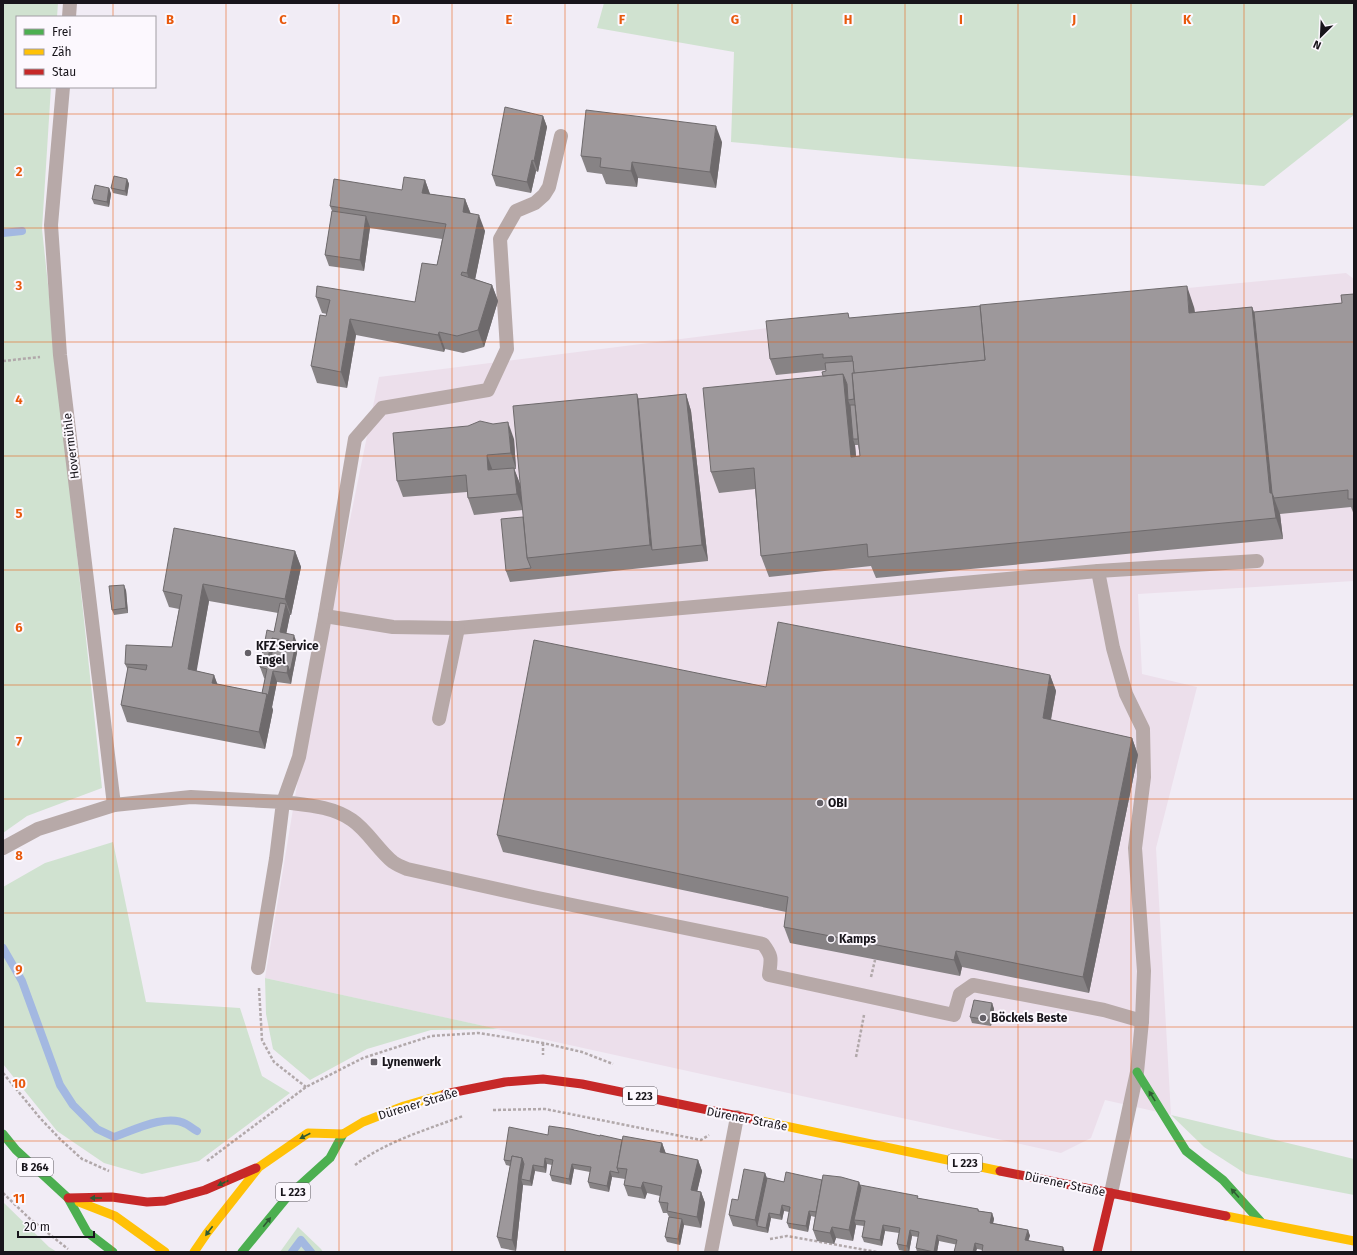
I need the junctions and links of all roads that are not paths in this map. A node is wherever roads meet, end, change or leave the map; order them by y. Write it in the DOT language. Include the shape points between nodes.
graph roads {
  1 [pos="70,3"];
  2 [pos="69,16"];
  3 [pos="63,88"];
  4 [pos="561,136"];
  5 [pos="1256,561"];
  6 [pos="1098,571"];
  7 [pos="325,616"];
  8 [pos="458,628"];
  9 [pos="439,719"];
  10 [pos="283,802"];
  11 [pos="114,805"];
  12 [pos="3,848"];
  13 [pos="258,968"];
  14 [pos="1142,1021"];
  15 [pos="1137,1072"];
  16 [pos="737,1117"];
  17 [pos="3,1134"];
  18 [pos="343,1134"];
  19 [pos="259,1167"];
  20 [pos="1111,1193"];
  21 [pos="68,1198"];
  22 [pos="1261,1222"];
  23 [pos="1354,1241"];
  24 [pos="113,1252"];
  25 [pos="165,1252"];
  26 [pos="194,1252"];
  27 [pos="242,1252"];
  28 [pos="711,1252"];
  29 [pos="1097,1252"];
  1 -- 2 [label="lane"];
  3 -- 11 [label="lane, Hovermühle" via="51,225 60,355"];
  4 -- 7 [label="lane" via="549,187 535,202 516,211 500,238 507,349 488,390 382,408 355,439"];
  5 -- 6 [label="lane"];
  6 -- 8 [label="lane"];
  6 -- 14 [label="lane" via="1113,648 1126,694 1143,729 1144,777 1135,848 1144,971"];
  7 -- 8 [label="lane" via="393,627"];
  7 -- 10 [label="lane" via="299,757"];
  8 -- 9 [label="lane"];
  10 -- 11 [label="lane" via="191,797"];
  10 -- 13 [label="lane"];
  10 -- 14 [label="lane" via="325,808 351,819 394,863 407,869 763,944 772,959 769,975 954,1015 960,994 973,984 1104,1010"];
  11 -- 12 [label="lane" via="38,829"];
  14 -- 15 [label="lane"];
  15 -- 20 [label="lane"];
  22 -- 15 [label="main road, one-way" via="1223,1180 1186,1151"];
  16 -- 18 [label="main road, Dürener Straße / L 223" via="582,1084 543,1079 505,1082 442,1095 363,1122"];
  16 -- 20 [label="main road, Dürener Straße / L 223"];
  16 -- 28 [label="lane"];
  17 -- 21 [label="main road, B 264" via="16,1150"];
  18 -- 19 [label="main road, one-way" via="308,1133"];
  27 -- 18 [label="main road, L 223, one-way" via="288,1196 330,1158"];
  19 -- 21 [label="main road, one-way" via="180,1198 150,1202 118,1197"];
  19 -- 26 [label="main road, one-way"];
  20 -- 22 [label="main road, Dürener Straße / L 223"];
  20 -- 29 [label="main road"];
  21 -- 24 [label="main road, B 264" via="87,1232"];
  21 -- 25 [label="main road, B 264" via="114,1216"];
  22 -- 23 [label="main road, Dürener Straße / L 223"];
}
